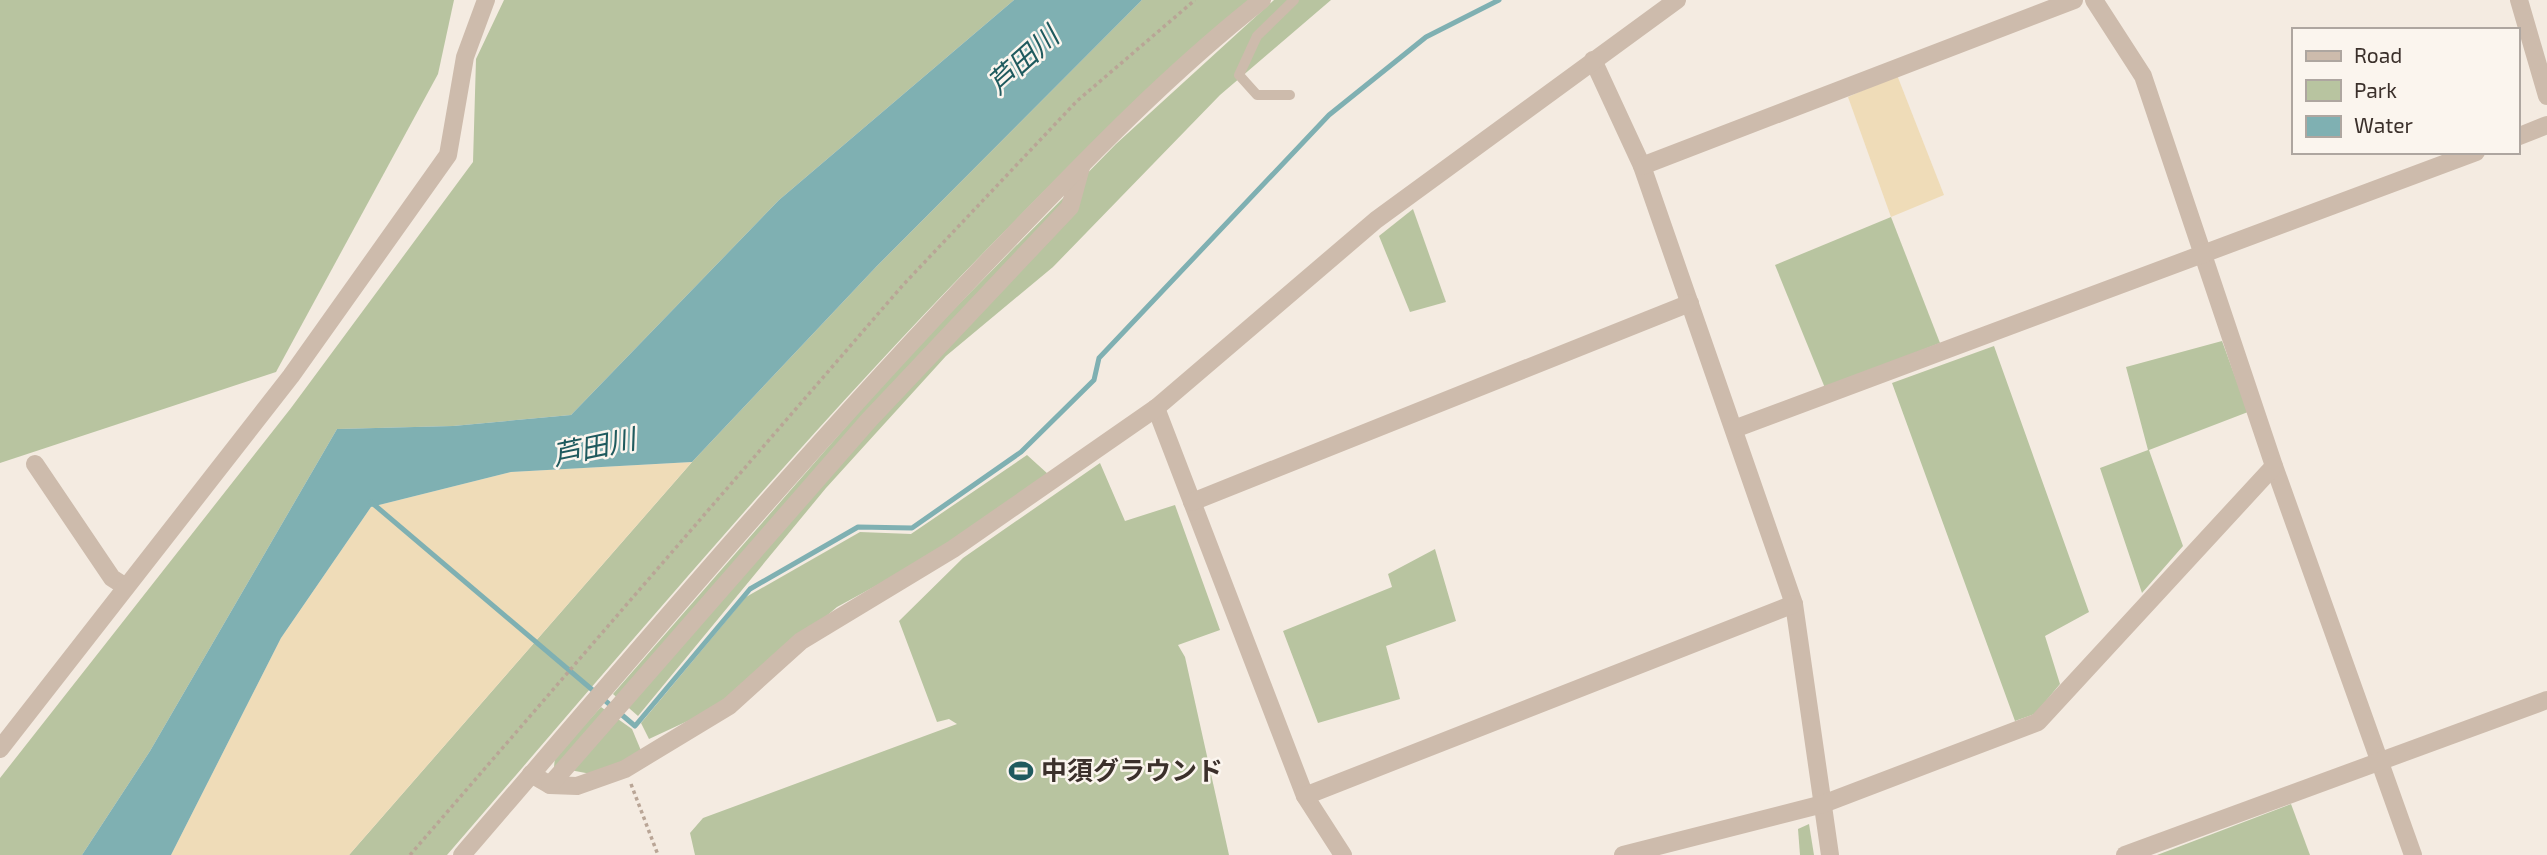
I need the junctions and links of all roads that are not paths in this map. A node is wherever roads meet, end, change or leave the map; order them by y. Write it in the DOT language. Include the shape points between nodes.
graph roads {
  1 [pos="485,0"];
  2 [pos="1262,0"];
  3 [pos="1294,0"];
  4 [pos="1676,0"];
  5 [pos="2074,0"];
  6 [pos="2094,0"];
  7 [pos="2519,0"];
  8 [pos="1593,60"];
  9 [pos="1290,94"];
  10 [pos="2547,96"];
  11 [pos="2547,125"];
  12 [pos="2519,136"];
  13 [pos="2471,154"];
  14 [pos="1082,163"];
  15 [pos="1642,166"];
  16 [pos="2203,256"];
  17 [pos="1690,303"];
  18 [pos="1156,408"];
  19 [pos="1734,429"];
  20 [pos="35,464"];
  21 [pos="2274,466"];
  22 [pos="1192,502"];
  23 [pos="126,587"];
  24 [pos="1794,604"];
  25 [pos="2547,700"];
  26 [pos="0,749"];
  27 [pos="2381,761"];
  28 [pos="531,774"];
  29 [pos="550,786"];
  30 [pos="1305,796"];
  31 [pos="1823,804"];
  32 [pos="462,855"];
  33 [pos="1343,855"];
  34 [pos="1623,855"];
  35 [pos="1830,855"];
  36 [pos="2125,855"];
  37 [pos="2413,855"];
  1 -- 23 [label="street" via="465,57 448,155 291,376"];
  2 -- 14 [label="street" via="1196,53"];
  3 -- 9 [label="lane" via="1257,36 1238,75 1257,95"];
  4 -- 8 [label="street"];
  5 -- 15 [label="street"];
  6 -- 16 [label="street" via="2143,76"];
  7 -- 10 [label="street"];
  8 -- 15 [label="street"];
  8 -- 18 [label="street" via="1376,220"];
  11 -- 12 [label="street"];
  13 -- 16 [label="street"];
  14 -- 28 [label="street" via="892,361"];
  14 -- 29 [label="street" via="1070,207 869,420"];
  15 -- 17 [label="street"];
  16 -- 19 [label="street"];
  16 -- 21 [label="street"];
  17 -- 19 [label="street"];
  17 -- 22 [label="street"];
  18 -- 22 [label="street"];
  18 -- 29 [label="street" via="954,549 801,641 729,706 625,769 577,786"];
  19 -- 24 [label="street"];
  20 -- 23 [label="street" via="112,578"];
  21 -- 27 [label="street"];
  21 -- 31 [label="street" via="2038,722"];
  22 -- 30 [label="street"];
  23 -- 26 [label="street"];
  24 -- 30 [label="street"];
  24 -- 31 [label="street"];
  25 -- 27 [label="street"];
  27 -- 36 [label="street"];
  27 -- 37 [label="street"];
  28 -- 29 [label="street"];
  28 -- 32 [label="street"];
  30 -- 33 [label="street"];
  31 -- 34 [label="street"];
  31 -- 35 [label="street"];
}
